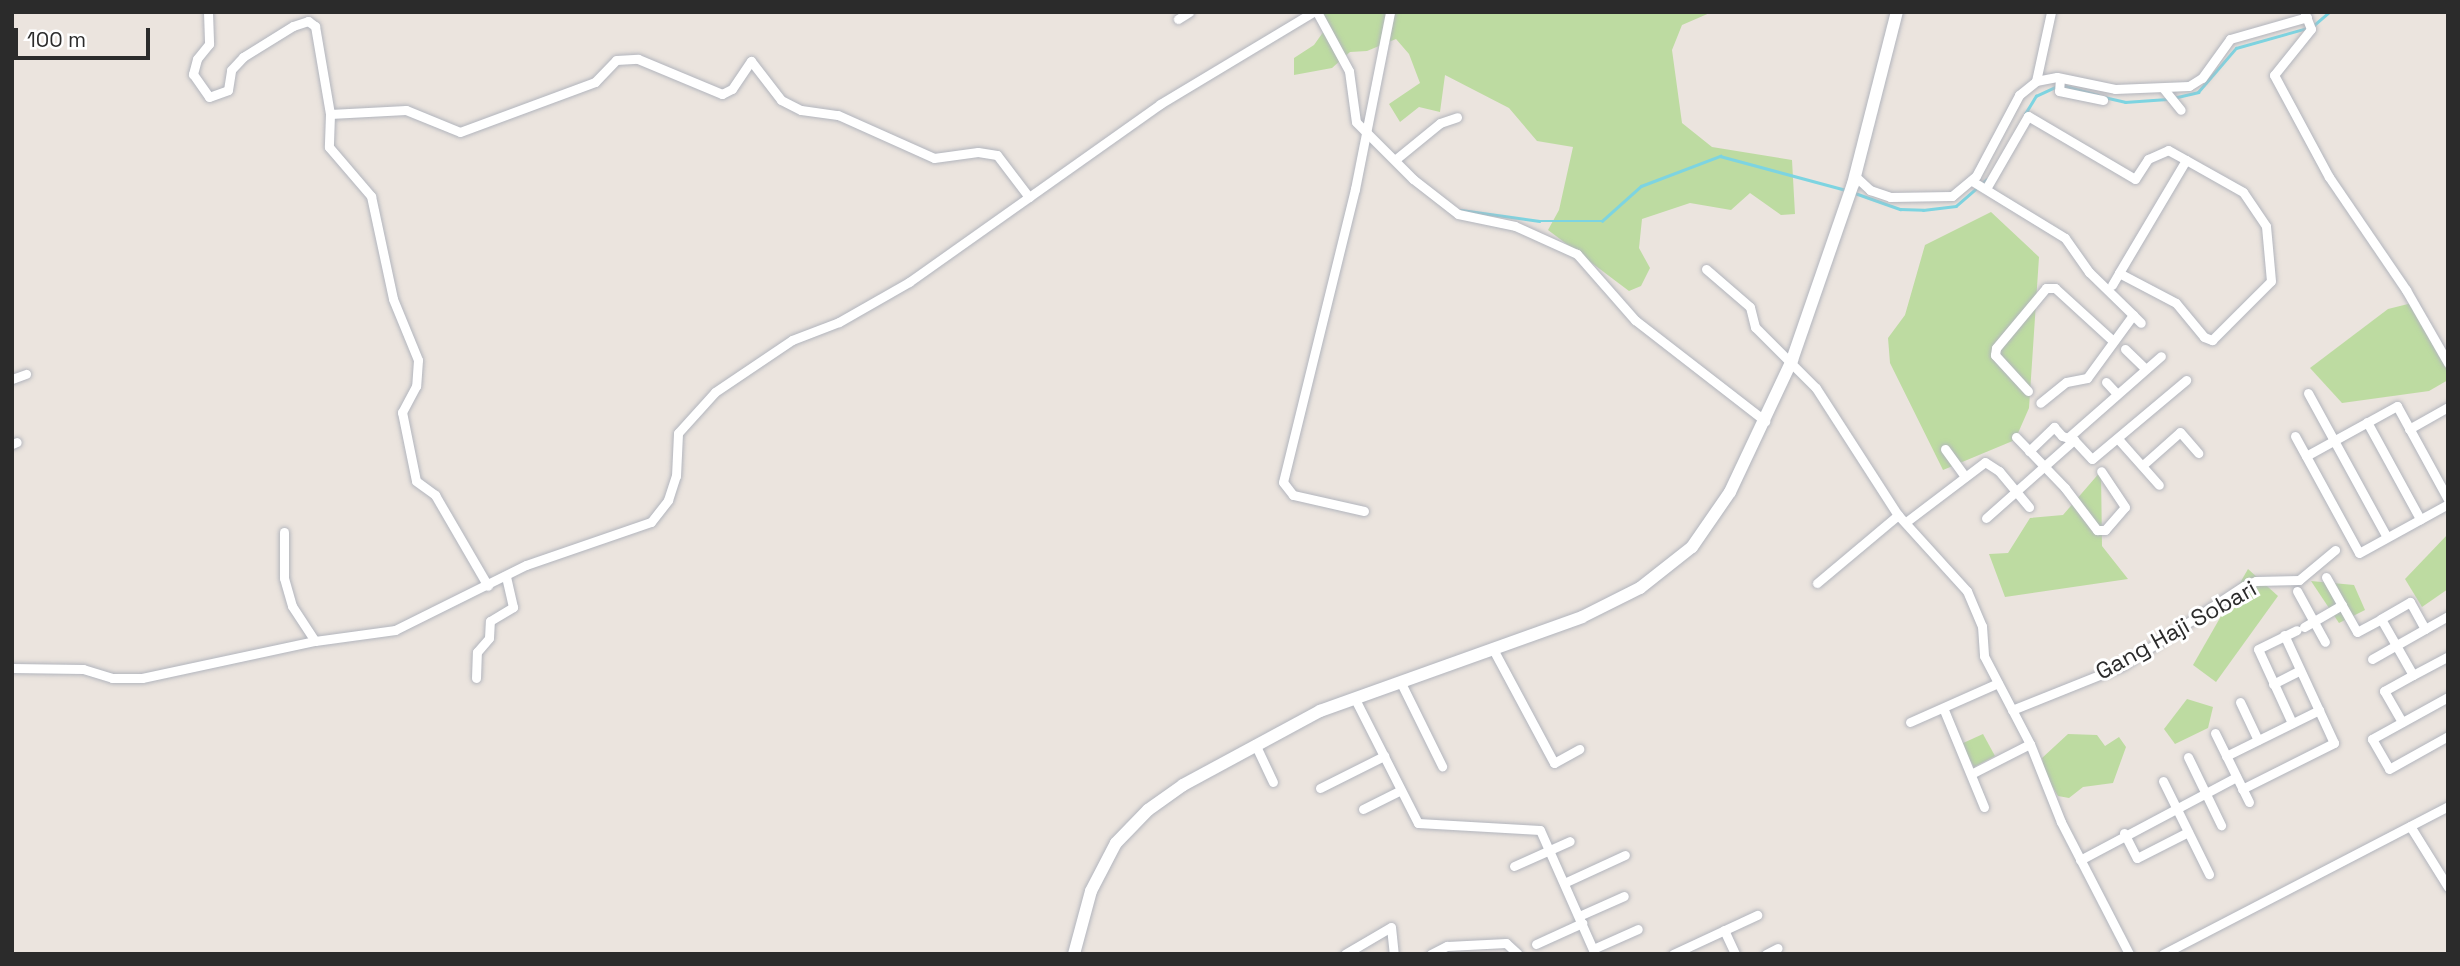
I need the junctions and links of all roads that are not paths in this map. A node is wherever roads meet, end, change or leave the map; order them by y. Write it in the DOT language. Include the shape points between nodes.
graph roads {
  1 [pos="208,12"];
  2 [pos="1189,12"];
  3 [pos="1315,12"];
  4 [pos="1390,12"];
  5 [pos="1897,12"];
  6 [pos="2051,12"];
  7 [pos="1178,19"];
  8 [pos="2308,20"];
  9 [pos="2036,81"];
  10 [pos="2060,83"];
  11 [pos="2165,94"];
  12 [pos="2104,100"];
  13 [pos="2181,110"];
  14 [pos="330,114"];
  15 [pos="1457,117"];
  16 [pos="1364,132"];
  17 [pos="1396,159"];
  18 [pos="2186,160"];
  19 [pos="1854,180"];
  20 [pos="1974,181"];
  21 [pos="1987,187"];
  22 [pos="1030,197"];
  23 [pos="1706,268"];
  24 [pos="2119,273"];
  25 [pos="2112,285"];
  26 [pos="2133,315"];
  27 [pos="2141,323"];
  28 [pos="2112,340"];
  29 [pos="2126,349"];
  30 [pos="2161,356"];
  31 [pos="1791,360"];
  32 [pos="2448,363"];
  33 [pos="2145,368"];
  34 [pos="26,374"];
  35 [pos="12,379"];
  36 [pos="2186,380"];
  37 [pos="2106,382"];
  38 [pos="2028,391"];
  39 [pos="2308,393"];
  40 [pos="2118,394"];
  41 [pos="2040,402"];
  42 [pos="2448,407"];
  43 [pos="1765,421"];
  44 [pos="2367,422"];
  45 [pos="2409,429"];
  46 [pos="2295,436"];
  47 [pos="2017,437"];
  48 [pos="2072,438"];
  49 [pos="2119,440"];
  50 [pos="2334,441"];
  51 [pos="1945,449"];
  52 [pos="2029,451"];
  53 [pos="2198,453"];
  54 [pos="2306,456"];
  55 [pos="2144,464"];
  56 [pos="2042,465"];
  57 [pos="2097,466"];
  58 [pos="1965,477"];
  59 [pos="2159,485"];
  60 [pos="2017,493"];
  61 [pos="2448,501"];
  62 [pos="2029,507"];
  63 [pos="1364,511"];
  64 [pos="1898,515"];
  65 [pos="1986,518"];
  66 [pos="2420,519"];
  67 [pos="1906,522"];
  68 [pos="284,532"];
  69 [pos="2387,537"];
  70 [pos="2335,550"];
  71 [pos="506,576"];
  72 [pos="2326,577"];
  73 [pos="1817,583"];
  74 [pos="488,586"];
  75 [pos="2297,591"];
  76 [pos="2342,605"];
  77 [pos="2448,616"];
  78 [pos="2381,618"];
  79 [pos="2314,621"];
  80 [pos="2425,629"];
  81 [pos="2284,635"];
  82 [pos="315,641"];
  83 [pos="2325,642"];
  84 [pos="2396,645"];
  85 [pos="1494,651"];
  86 [pos="2448,656"];
  87 [pos="2372,659"];
  88 [pos="12,668"];
  89 [pos="2300,670"];
  90 [pos="2413,675"];
  91 [pos="476,678"];
  92 [pos="1401,683"];
  93 [pos="1998,683"];
  94 [pos="2273,684"];
  95 [pos="2448,697"];
  96 [pos="1355,699"];
  97 [pos="2240,702"];
  98 [pos="1944,710"];
  99 [pos="2012,710"];
  100 [pos="2319,710"];
  101 [pos="1910,722"];
  102 [pos="2402,722"];
  103 [pos="2292,723"];
  104 [pos="2214,733"];
  105 [pos="2448,736"];
  106 [pos="2258,740"];
  107 [pos="1255,744"];
  108 [pos="2029,744"];
  109 [pos="1580,749"];
  110 [pos="1384,756"];
  111 [pos="2226,756"];
  112 [pos="2188,757"];
  113 [pos="1442,765"];
  114 [pos="1971,774"];
  115 [pos="2236,777"];
  116 [pos="2163,781"];
  117 [pos="1273,782"];
  118 [pos="1320,788"];
  119 [pos="2242,789"];
  120 [pos="1401,790"];
  121 [pos="2205,792"];
  122 [pos="2249,802"];
  123 [pos="2448,806"];
  124 [pos="1984,807"];
  125 [pos="2176,807"];
  126 [pos="1363,809"];
  127 [pos="2221,825"];
  128 [pos="2410,826"];
  129 [pos="2188,832"];
  130 [pos="2124,833"];
  131 [pos="1570,841"];
  132 [pos="1549,850"];
  133 [pos="1625,855"];
  134 [pos="2080,860"];
  135 [pos="1514,866"];
  136 [pos="2209,874"];
  137 [pos="1563,883"];
  138 [pos="2448,887"];
  139 [pos="1624,896"];
  140 [pos="1757,915"];
  141 [pos="1580,920"];
  142 [pos="1638,929"];
  143 [pos="1724,930"];
  144 [pos="1536,944"];
  145 [pos="1778,948"];
  146 [pos="1693,949"];
  147 [pos="1594,952"];
  148 [pos="1074,954"];
  149 [pos="1345,954"];
  150 [pos="1394,954"];
  151 [pos="1431,954"];
  152 [pos="1518,954"];
  153 [pos="1673,954"];
  154 [pos="1735,954"];
  155 [pos="1766,954"];
  156 [pos="2129,954"];
  157 [pos="2163,954"];
  1 -- 14 [label="street" via="209,44 193,66 204,94 225,92 230,87 231,70 243,57 282,32 311,22"];
  2 -- 7 [label="street"];
  3 -- 16 [label="street" via="1349,71 1351,108"];
  3 -- 22 [label="street" via="1160,104"];
  4 -- 16 [label="street"];
  5 -- 19 [label="main road"];
  6 -- 9 [label="street"];
  8 -- 11 [label="street" via="2230,39 2195,84"];
  8 -- 32 [label="street" via="2274,75 2329,177 2406,290"];
  9 -- 10 [label="street"];
  9 -- 20 [label="street" via="2019,95"];
  10 -- 11 [label="street"];
  10 -- 12 [label="street"];
  11 -- 13 [label="street"];
  14 -- 22 [label="street" via="406,110 460,132 596,82 616,60 639,59 722,94 738,82 751,61 781,100 801,110 838,115 934,158 978,152 997,155"];
  14 -- 74 [label="street" via="329,147 371,196 393,299 418,360 416,386 402,412 416,481 435,495"];
  15 -- 17 [label="street" via="1440,123"];
  16 -- 17 [label="street"];
  16 -- 63 [label="street" via="1355,189 1283,482 1293,495"];
  17 -- 43 [label="street" via="1432,196 1458,214 1515,226 1577,254 1644,327"];
  18 -- 21 [label="street" via="2168,150 2148,159 2135,179 2028,116"];
  18 -- 24 [label="street"];
  18 -- 24 [label="street" via="2243,192 2266,226 2271,281 2212,341 2176,303"];
  19 -- 20 [label="street" via="1890,197 1952,195"];
  19 -- 31 [label="main road"];
  20 -- 21 [label="street"];
  21 -- 26 [label="street" via="2064,238 2089,272"];
  22 -- 71 [label="street" via="909,282 839,322 792,340 715,392 678,433 676,476 668,500 651,522"];
  23 -- 31 [label="street" via="1748,305 1755,327"];
  24 -- 25 [label="street"];
  26 -- 27 [label="street"];
  26 -- 28 [label="street"];
  28 -- 38 [label="street" via="2055,288 2046,288 1996,348 1995,355"];
  28 -- 41 [label="street" via="2110,351 2087,378 2066,382 2050,399"];
  29 -- 33 [label="street"];
  30 -- 33 [label="street"];
  31 -- 43 [label="main road"];
  31 -- 64 [label="street" via="1816,388"];
  33 -- 40 [label="street"];
  34 -- 35 [label="street"];
  36 -- 49 [label="street"];
  37 -- 40 [label="street"];
  39 -- 50 [label="street"];
  40 -- 48 [label="street"];
  42 -- 45 [label="street"];
  43 -- 85 [label="main road" via="1727,497 1692,547 1622,597 1554,630"];
  44 -- 45 [label="street" via="2397,406"];
  44 -- 50 [label="street"];
  44 -- 66 [label="street"];
  45 -- 61 [label="street"];
  46 -- 54 [label="street"];
  47 -- 52 [label="street"];
  48 -- 52 [label="street" via="2062,436 2054,427"];
  48 -- 56 [label="street"];
  48 -- 57 [label="street"];
  49 -- 55 [label="street"];
  49 -- 57 [label="street"];
  50 -- 54 [label="street"];
  50 -- 69 [label="street"];
  51 -- 58 [label="street"];
  52 -- 56 [label="street"];
  53 -- 55 [label="street" via="2180,432"];
  54 -- 69 [label="street" via="2359,553"];
  55 -- 59 [label="street"];
  56 -- 57 [label="street" via="2097,530 2105,530 2125,507"];
  56 -- 60 [label="street"];
  58 -- 60 [label="street" via="1985,462"];
  58 -- 67 [label="street"];
  60 -- 62 [label="street"];
  60 -- 65 [label="street"];
  61 -- 66 [label="street"];
  64 -- 67 [label="street"];
  64 -- 73 [label="street"];
  66 -- 69 [label="street"];
  67 -- 93 [label="street" via="1976,606 1984,656"];
  68 -- 82 [label="street" via="284,578 292,606"];
  70 -- 99 [label="street, Gang Haji Sobari" via="2299,580 2256,581 2244,586 2122,666"];
  71 -- 74 [label="street"];
  71 -- 91 [label="street" via="513,607 490,621 489,638 477,652"];
  72 -- 76 [label="street"];
  74 -- 82 [label="street" via="395,630"];
  75 -- 79 [label="street"];
  76 -- 78 [label="street" via="2357,632"];
  76 -- 79 [label="street"];
  77 -- 80 [label="street"];
  78 -- 80 [label="street" via="2410,602"];
  78 -- 84 [label="street"];
  79 -- 81 [label="street"];
  79 -- 83 [label="street"];
  80 -- 84 [label="street"];
  81 -- 89 [label="street"];
  81 -- 94 [label="street" via="2258,649"];
  82 -- 88 [label="street" via="142,678 112,678 83,668"];
  84 -- 87 [label="street"];
  84 -- 90 [label="street"];
  85 -- 92 [label="main road"];
  85 -- 109 [label="street" via="1554,763"];
  86 -- 90 [label="street"];
  89 -- 94 [label="street"];
  89 -- 100 [label="street"];
  90 -- 102 [label="street" via="2384,691"];
  92 -- 96 [label="main road"];
  92 -- 113 [label="street"];
  93 -- 98 [label="street"];
  93 -- 99 [label="street"];
  94 -- 103 [label="street"];
  95 -- 102 [label="street"];
  96 -- 107 [label="main road"];
  96 -- 110 [label="street"];
  97 -- 106 [label="street"];
  98 -- 101 [label="street"];
  98 -- 114 [label="street"];
  99 -- 108 [label="street"];
  100 -- 103 [label="street"];
  100 -- 119 [label="street" via="2334,743"];
  102 -- 105 [label="street" via="2372,739 2389,769"];
  103 -- 106 [label="street"];
  104 -- 111 [label="street"];
  106 -- 111 [label="street"];
  107 -- 117 [label="street"];
  107 -- 148 [label="main road" via="1148,810 1116,843 1091,891"];
  108 -- 114 [label="street"];
  108 -- 134 [label="street"];
  110 -- 118 [label="street"];
  110 -- 120 [label="street"];
  111 -- 115 [label="street"];
  112 -- 121 [label="street"];
  114 -- 124 [label="street"];
  115 -- 119 [label="street"];
  115 -- 121 [label="street"];
  116 -- 125 [label="street"];
  119 -- 122 [label="street"];
  120 -- 126 [label="street"];
  120 -- 132 [label="street" via="1418,823 1540,830"];
  121 -- 125 [label="street"];
  121 -- 127 [label="street"];
  123 -- 128 [label="street"];
  125 -- 129 [label="street"];
  125 -- 130 [label="street"];
  128 -- 138 [label="street"];
  128 -- 157 [label="street"];
  129 -- 130 [label="street" via="2137,858"];
  129 -- 136 [label="street"];
  130 -- 134 [label="street"];
  131 -- 132 [label="street"];
  132 -- 135 [label="street"];
  132 -- 137 [label="street"];
  133 -- 137 [label="street"];
  134 -- 156 [label="street"];
  137 -- 141 [label="street"];
  139 -- 141 [label="street"];
  140 -- 143 [label="street"];
  141 -- 144 [label="street"];
  141 -- 147 [label="street"];
  142 -- 147 [label="street"];
  143 -- 146 [label="street"];
  143 -- 154 [label="street"];
  145 -- 155 [label="street"];
  146 -- 153 [label="street"];
  149 -- 150 [label="street" via="1391,927"];
  151 -- 152 [label="street" via="1447,946 1506,943"];
}
